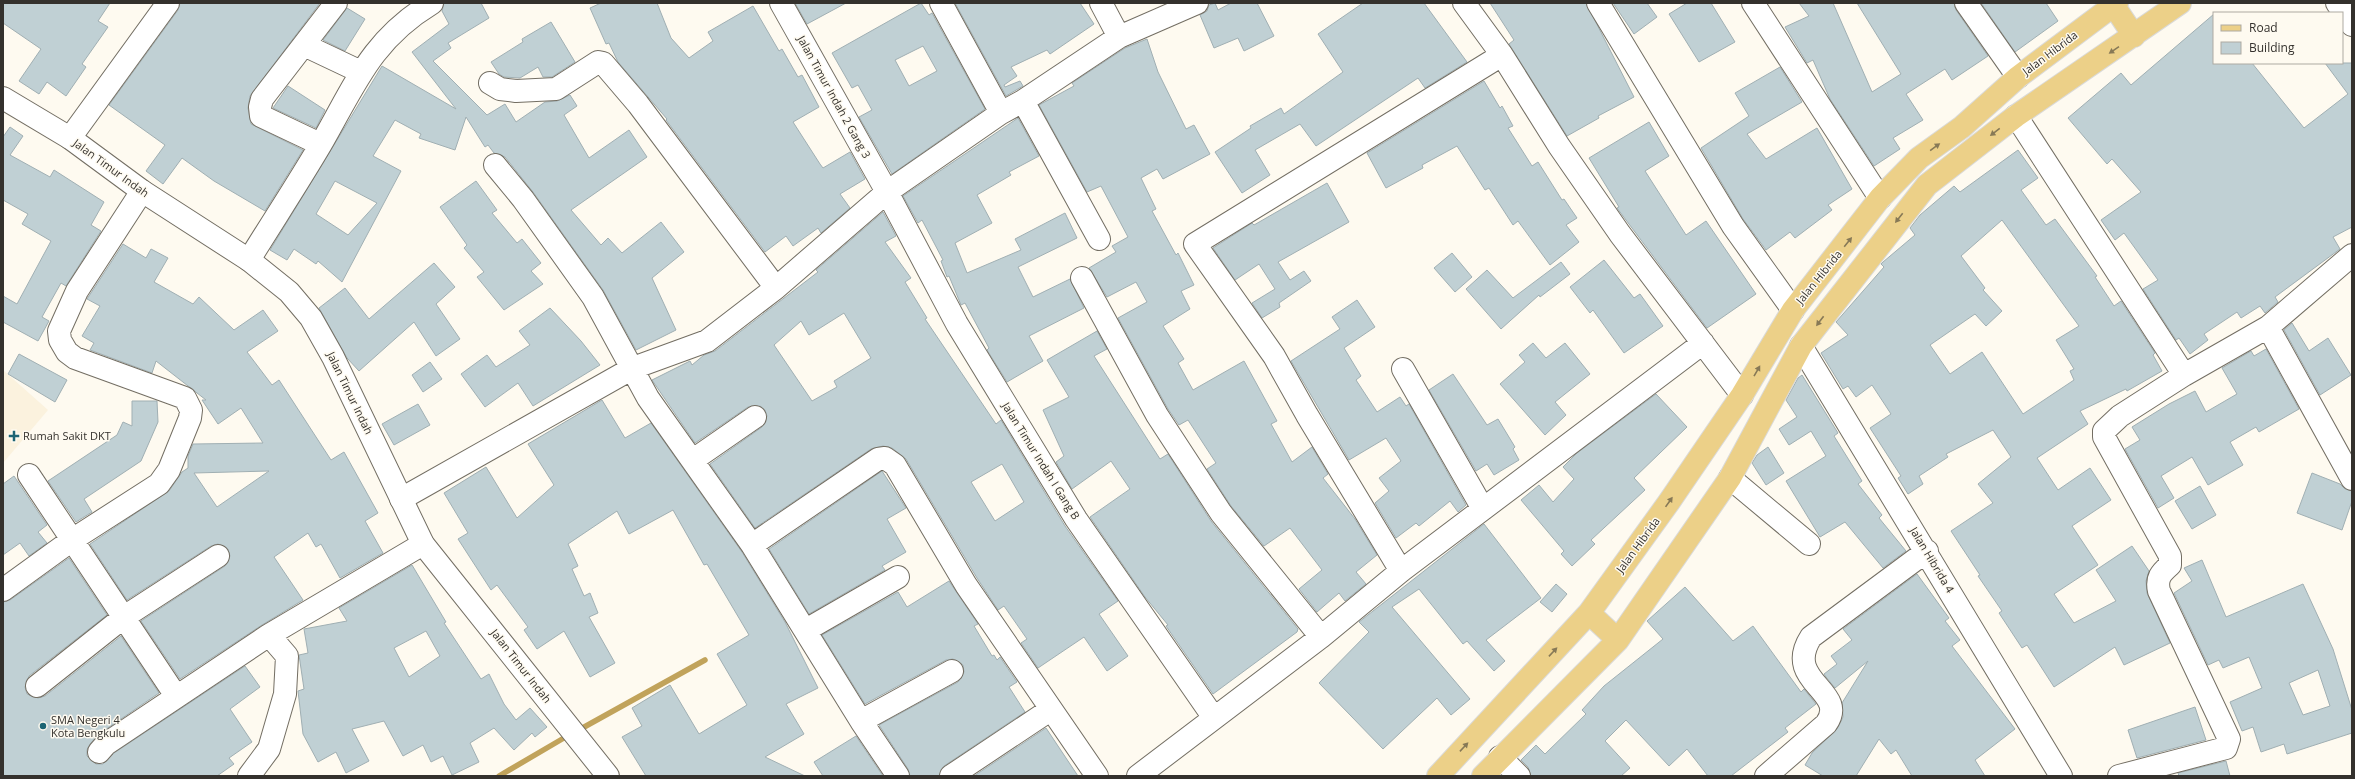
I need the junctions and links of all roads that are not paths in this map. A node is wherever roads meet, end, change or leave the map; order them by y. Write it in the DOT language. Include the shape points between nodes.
graph roads {
  1 [pos="168,3"];
  2 [pos="336,3"];
  3 [pos="432,3"];
  4 [pos="781,3"];
  5 [pos="941,3"];
  6 [pos="1101,3"];
  7 [pos="1197,3"];
  8 [pos="1464,3"];
  9 [pos="1598,3"];
  10 [pos="1753,3"];
  11 [pos="1966,3"];
  12 [pos="2180,3"];
  13 [pos="2337,3"];
  14 [pos="2116,4"];
  15 [pos="2352,25"];
  16 [pos="2134,36"];
  17 [pos="1119,37"];
  18 [pos="304,45"];
  19 [pos="1502,55"];
  20 [pos="360,72"];
  21 [pos="2018,77"];
  22 [pos="490,83"];
  23 [pos="3,98"];
  24 [pos="1023,101"];
  25 [pos="1001,113"];
  26 [pos="2016,116"];
  27 [pos="70,138"];
  28 [pos="320,144"];
  29 [pos="495,165"];
  30 [pos="142,191"];
  31 [pos="887,192"];
  32 [pos="1880,198"];
  33 [pos="1099,239"];
  34 [pos="2352,255"];
  35 [pos="248,260"];
  36 [pos="1082,278"];
  37 [pos="776,288"];
  38 [pos="1793,310"];
  39 [pos="2268,327"];
  40 [pos="1703,343"];
  41 [pos="1801,346"];
  42 [pos="633,368"];
  43 [pos="1403,369"];
  44 [pos="2184,375"];
  45 [pos="1742,395"];
  46 [pos="755,417"];
  47 [pos="693,460"];
  48 [pos="29,475"];
  49 [pos="1730,478"];
  50 [pos="2352,479"];
  51 [pos="401,499"];
  52 [pos="1483,509"];
  53 [pos="72,540"];
  54 [pos="423,544"];
  55 [pos="1808,544"];
  56 [pos="752,545"];
  57 [pos="1927,551"];
  58 [pos="218,556"];
  59 [pos="1401,571"];
  60 [pos="898,577"];
  61 [pos="3,590"];
  62 [pos="1589,613"];
  63 [pos="124,617"];
  64 [pos="806,630"];
  65 [pos="269,635"];
  66 [pos="1322,637"];
  67 [pos="1618,640"];
  68 [pos="952,671"];
  69 [pos="37,686"];
  70 [pos="176,696"];
  71 [pos="1050,710"];
  72 [pos="1214,718"];
  73 [pos="861,721"];
  74 [pos="99,752"];
  75 [pos="1500,757"];
  76 [pos="603,769"];
  77 [pos="250,776"];
  78 [pos="898,776"];
  79 [pos="951,776"];
  80 [pos="1097,776"];
  81 [pos="1138,776"];
  82 [pos="1438,776"];
  83 [pos="1483,776"];
  84 [pos="1519,776"];
  85 [pos="1766,776"];
  86 [pos="2061,776"];
  87 [pos="2119,776"];
  1 -- 27 [label="street"];
  2 -- 18 [label="street"];
  3 -- 20 [label="street" via="395,30 378,47"];
  4 -- 31 [label="street, Jalan Timur Indah 2 Gang 3"];
  5 -- 25 [label="street"];
  6 -- 17 [label="street"];
  7 -- 17 [label="street"];
  8 -- 19 [label="street"];
  9 -- 38 [label="street" via="1733,226"];
  10 -- 32 [label="street"];
  11 -- 21 [label="street"];
  12 -- 16 [label="main road"];
  13 -- 15 [label="street"];
  14 -- 16 [label="main road"];
  14 -- 21 [label="main road, Jalan Hibrida"];
  16 -- 26 [label="main road, one-way"];
  17 -- 24 [label="street"];
  18 -- 20 [label="street"];
  18 -- 28 [label="street" via="262,99 259,112 260,116"];
  19 -- 40 [label="street" via="1559,146 1620,234"];
  19 -- 59 [label="street" via="1195,244 1274,356"];
  20 -- 28 [label="street"];
  32 -- 21 [label="main road, Jalan Hibrida, one-way" via="1919,158 1962,127"];
  22 -- 37 [label="street" via="500,89 516,91 556,89 598,62 603,63 638,104"];
  23 -- 27 [label="street, Jalan Timur Indah"];
  24 -- 25 [label="street"];
  24 -- 33 [label="street"];
  25 -- 31 [label="street"];
  26 -- 41 [label="main road, one-way" via="1927,185"];
  26 -- 44 [label="street"];
  27 -- 30 [label="street, Jalan Timur Indah"];
  28 -- 35 [label="street"];
  29 -- 42 [label="street" via="523,199 593,297"];
  30 -- 35 [label="street, Jalan Timur Indah"];
  30 -- 53 [label="street" via="77,291 59,331 60,340 67,352 75,358 185,398 191,410 190,418 169,470 159,484"];
  31 -- 37 [label="street"];
  31 -- 72 [label="street, Jalan Timur Indah I Gang B" via="957,324 1076,519"];
  38 -- 32 [label="main road, Jalan Hibrida, one-way"];
  34 -- 39 [label="street"];
  35 -- 51 [label="street, Jalan Timur Indah" via="289,292 311,318 333,357"];
  36 -- 66 [label="street" via="1157,415 1221,513"];
  37 -- 42 [label="street" via="707,341"];
  45 -- 38 [label="main road, Jalan Hibrida, one-way"];
  39 -- 44 [label="street"];
  39 -- 50 [label="street"];
  40 -- 45 [label="street"];
  40 -- 52 [label="street"];
  41 -- 49 [label="main road"];
  41 -- 57 [label="street, Jalan Hibrida 4"];
  42 -- 47 [label="street" via="660,416"];
  42 -- 51 [label="street"];
  43 -- 52 [label="street"];
  44 -- 87 [label="street" via="2120,416 2104,431 2104,437 2170,556 2170,565 2159,574 2158,591 2229,739 2226,748"];
  62 -- 45 [label="main road, Jalan Hibrida, one-way"];
  46 -- 47 [label="street"];
  47 -- 56 [label="street"];
  48 -- 53 [label="street"];
  49 -- 55 [label="street"];
  49 -- 67 [label="main road"];
  51 -- 54 [label="street, Jalan Timur Indah"];
  52 -- 59 [label="street"];
  53 -- 61 [label="street"];
  53 -- 63 [label="street"];
  54 -- 65 [label="street"];
  54 -- 76 [label="street, Jalan Timur Indah"];
  56 -- 64 [label="street"];
  56 -- 71 [label="street" via="878,460 890,460 895,464 966,585"];
  57 -- 85 [label="street" via="1811,637 1804,652 1804,670 1828,699 1832,708 1831,716 1826,724"];
  57 -- 86 [label="street, Jalan Hibrida 4"];
  58 -- 63 [label="street"];
  59 -- 66 [label="street"];
  60 -- 64 [label="street"];
  62 -- 67 [label="main road"];
  82 -- 62 [label="main road, Jalan Hibrida, one-way"];
  63 -- 69 [label="street"];
  63 -- 70 [label="street"];
  64 -- 73 [label="street"];
  65 -- 70 [label="street"];
  65 -- 77 [label="street" via="287,656 285,694 269,749"];
  66 -- 72 [label="street"];
  67 -- 75 [label="main road"];
  68 -- 73 [label="street"];
  70 -- 74 [label="street" via="106,744"];
  71 -- 79 [label="street"];
  71 -- 80 [label="street"];
  72 -- 81 [label="street"];
  73 -- 78 [label="street"];
  75 -- 83 [label="main road"];
  75 -- 84 [label="street"];
}
